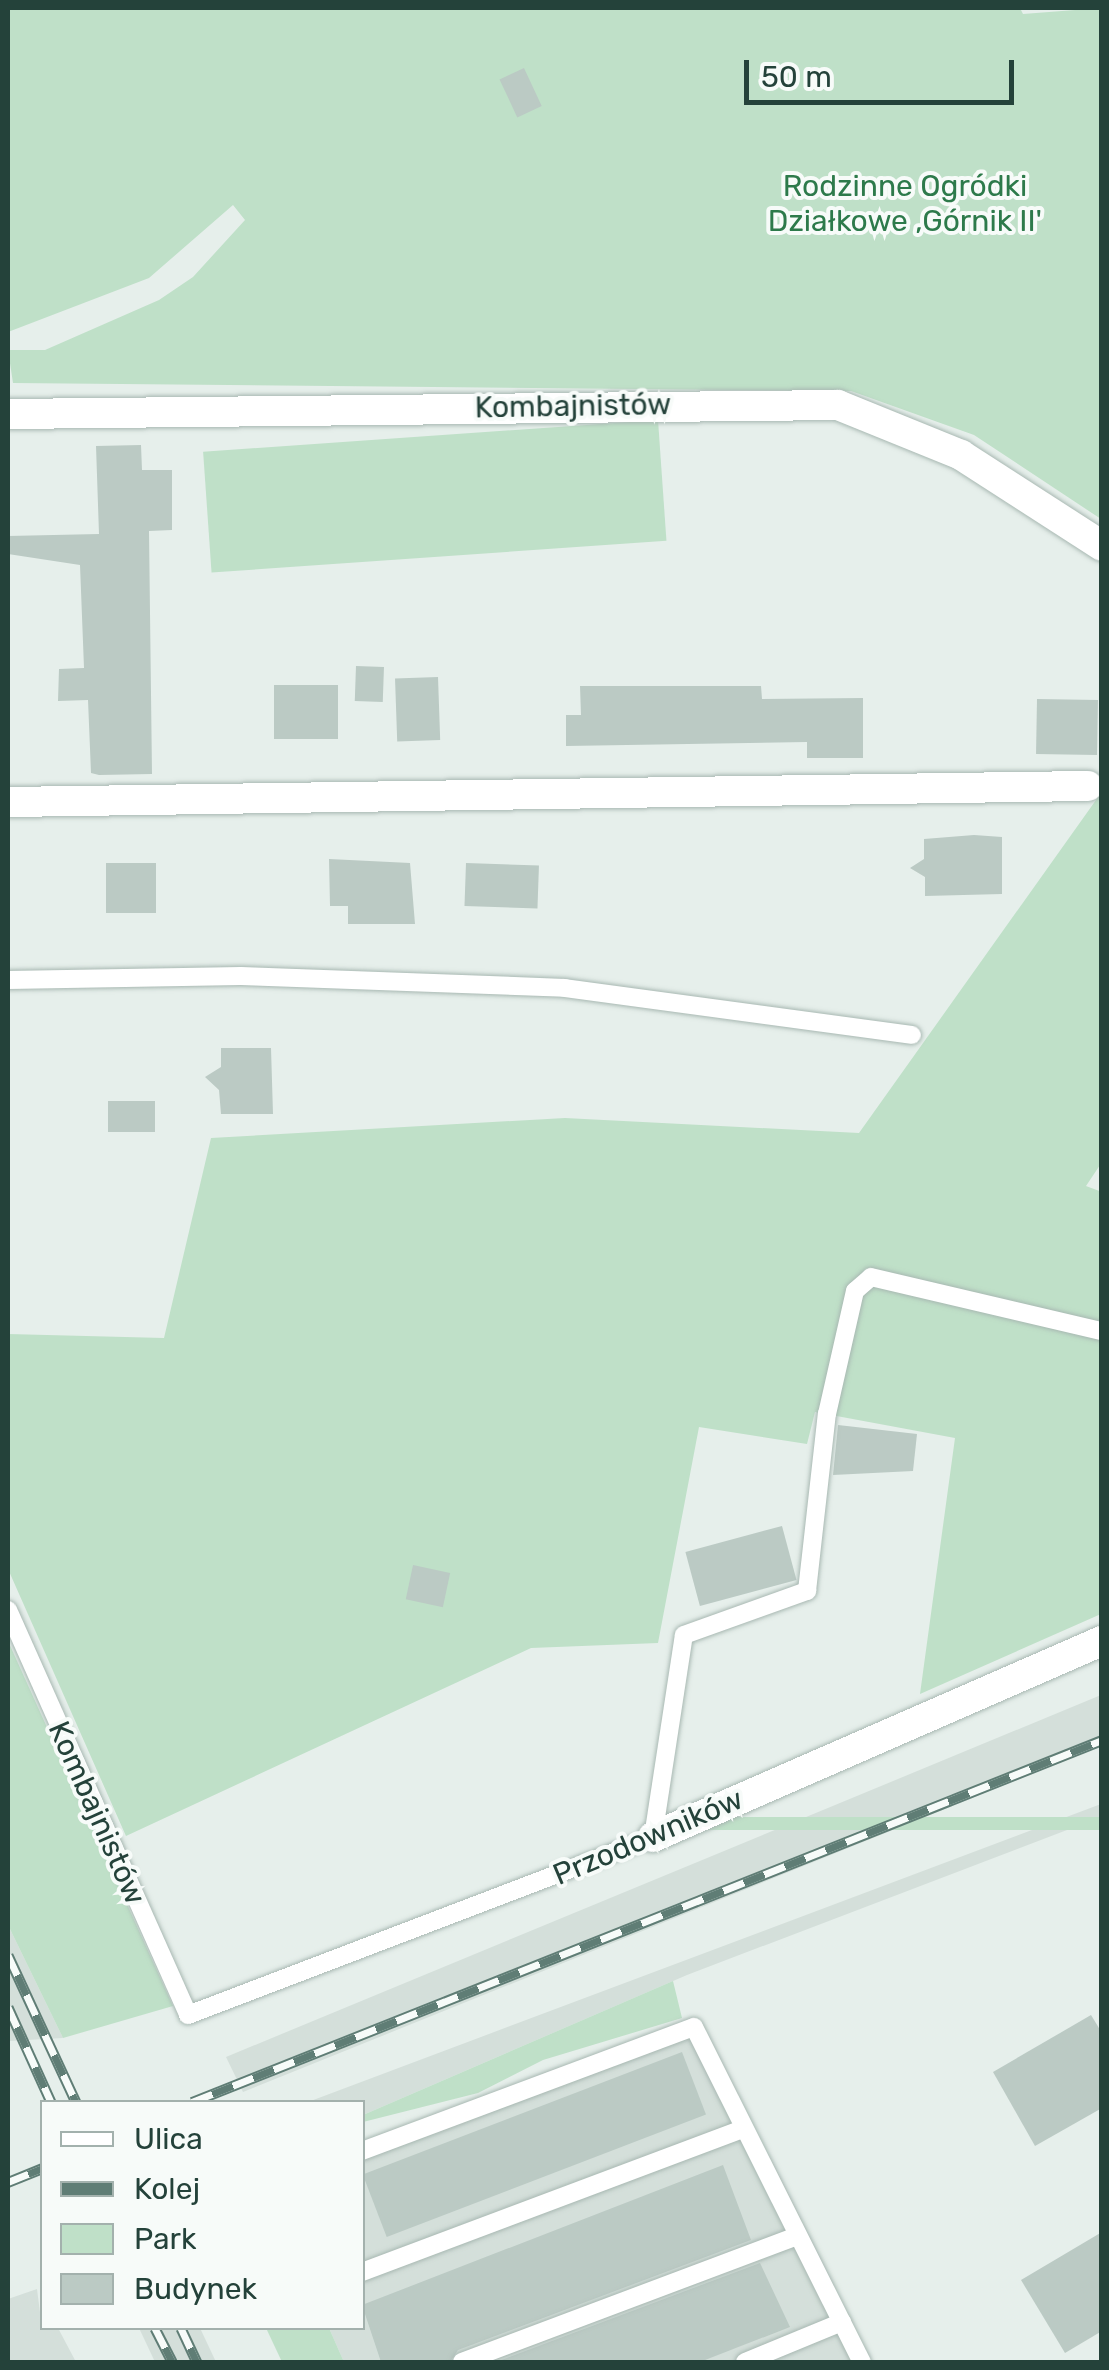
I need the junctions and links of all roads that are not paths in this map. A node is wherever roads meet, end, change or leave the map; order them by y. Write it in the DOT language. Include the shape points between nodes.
graph roads {
  1 [pos="8,414"];
  2 [pos="1102,546"];
  3 [pos="1088,786"];
  4 [pos="8,802"];
  5 [pos="8,980"];
  6 [pos="912,1035"];
  7 [pos="1102,1332"];
  8 [pos="8,1610"];
  9 [pos="1102,1641"];
  10 [pos="653,1837"];
  11 [pos="188,2016"];
  12 [pos="743,2129"];
  13 [pos="365,2150"];
  14 [pos="797,2236"];
  15 [pos="365,2271"];
  16 [pos="842,2322"];
  17 [pos="462,2362"];
  18 [pos="745,2362"];
  19 [pos="862,2362"];
  1 -- 2 [label="street, Kombajnistów" via="838,405 961,455"];
  3 -- 4 [label="street"];
  5 -- 6 [label="lane" via="241,976 565,988"];
  7 -- 10 [label="lane" via="890,1278 870,1277 855,1291 826,1414 807,1591 684,1635"];
  8 -- 11 [label="lane, Kombajnistów"];
  9 -- 10 [label="street, Przodowników"];
  10 -- 11 [label="lane, Przodowników"];
  12 -- 13 [label="lane" via="694,2027"];
  12 -- 14 [label="lane"];
  12 -- 15 [label="lane"];
  14 -- 16 [label="lane"];
  14 -- 17 [label="lane"];
  16 -- 18 [label="lane"];
  16 -- 19 [label="lane"];
}
